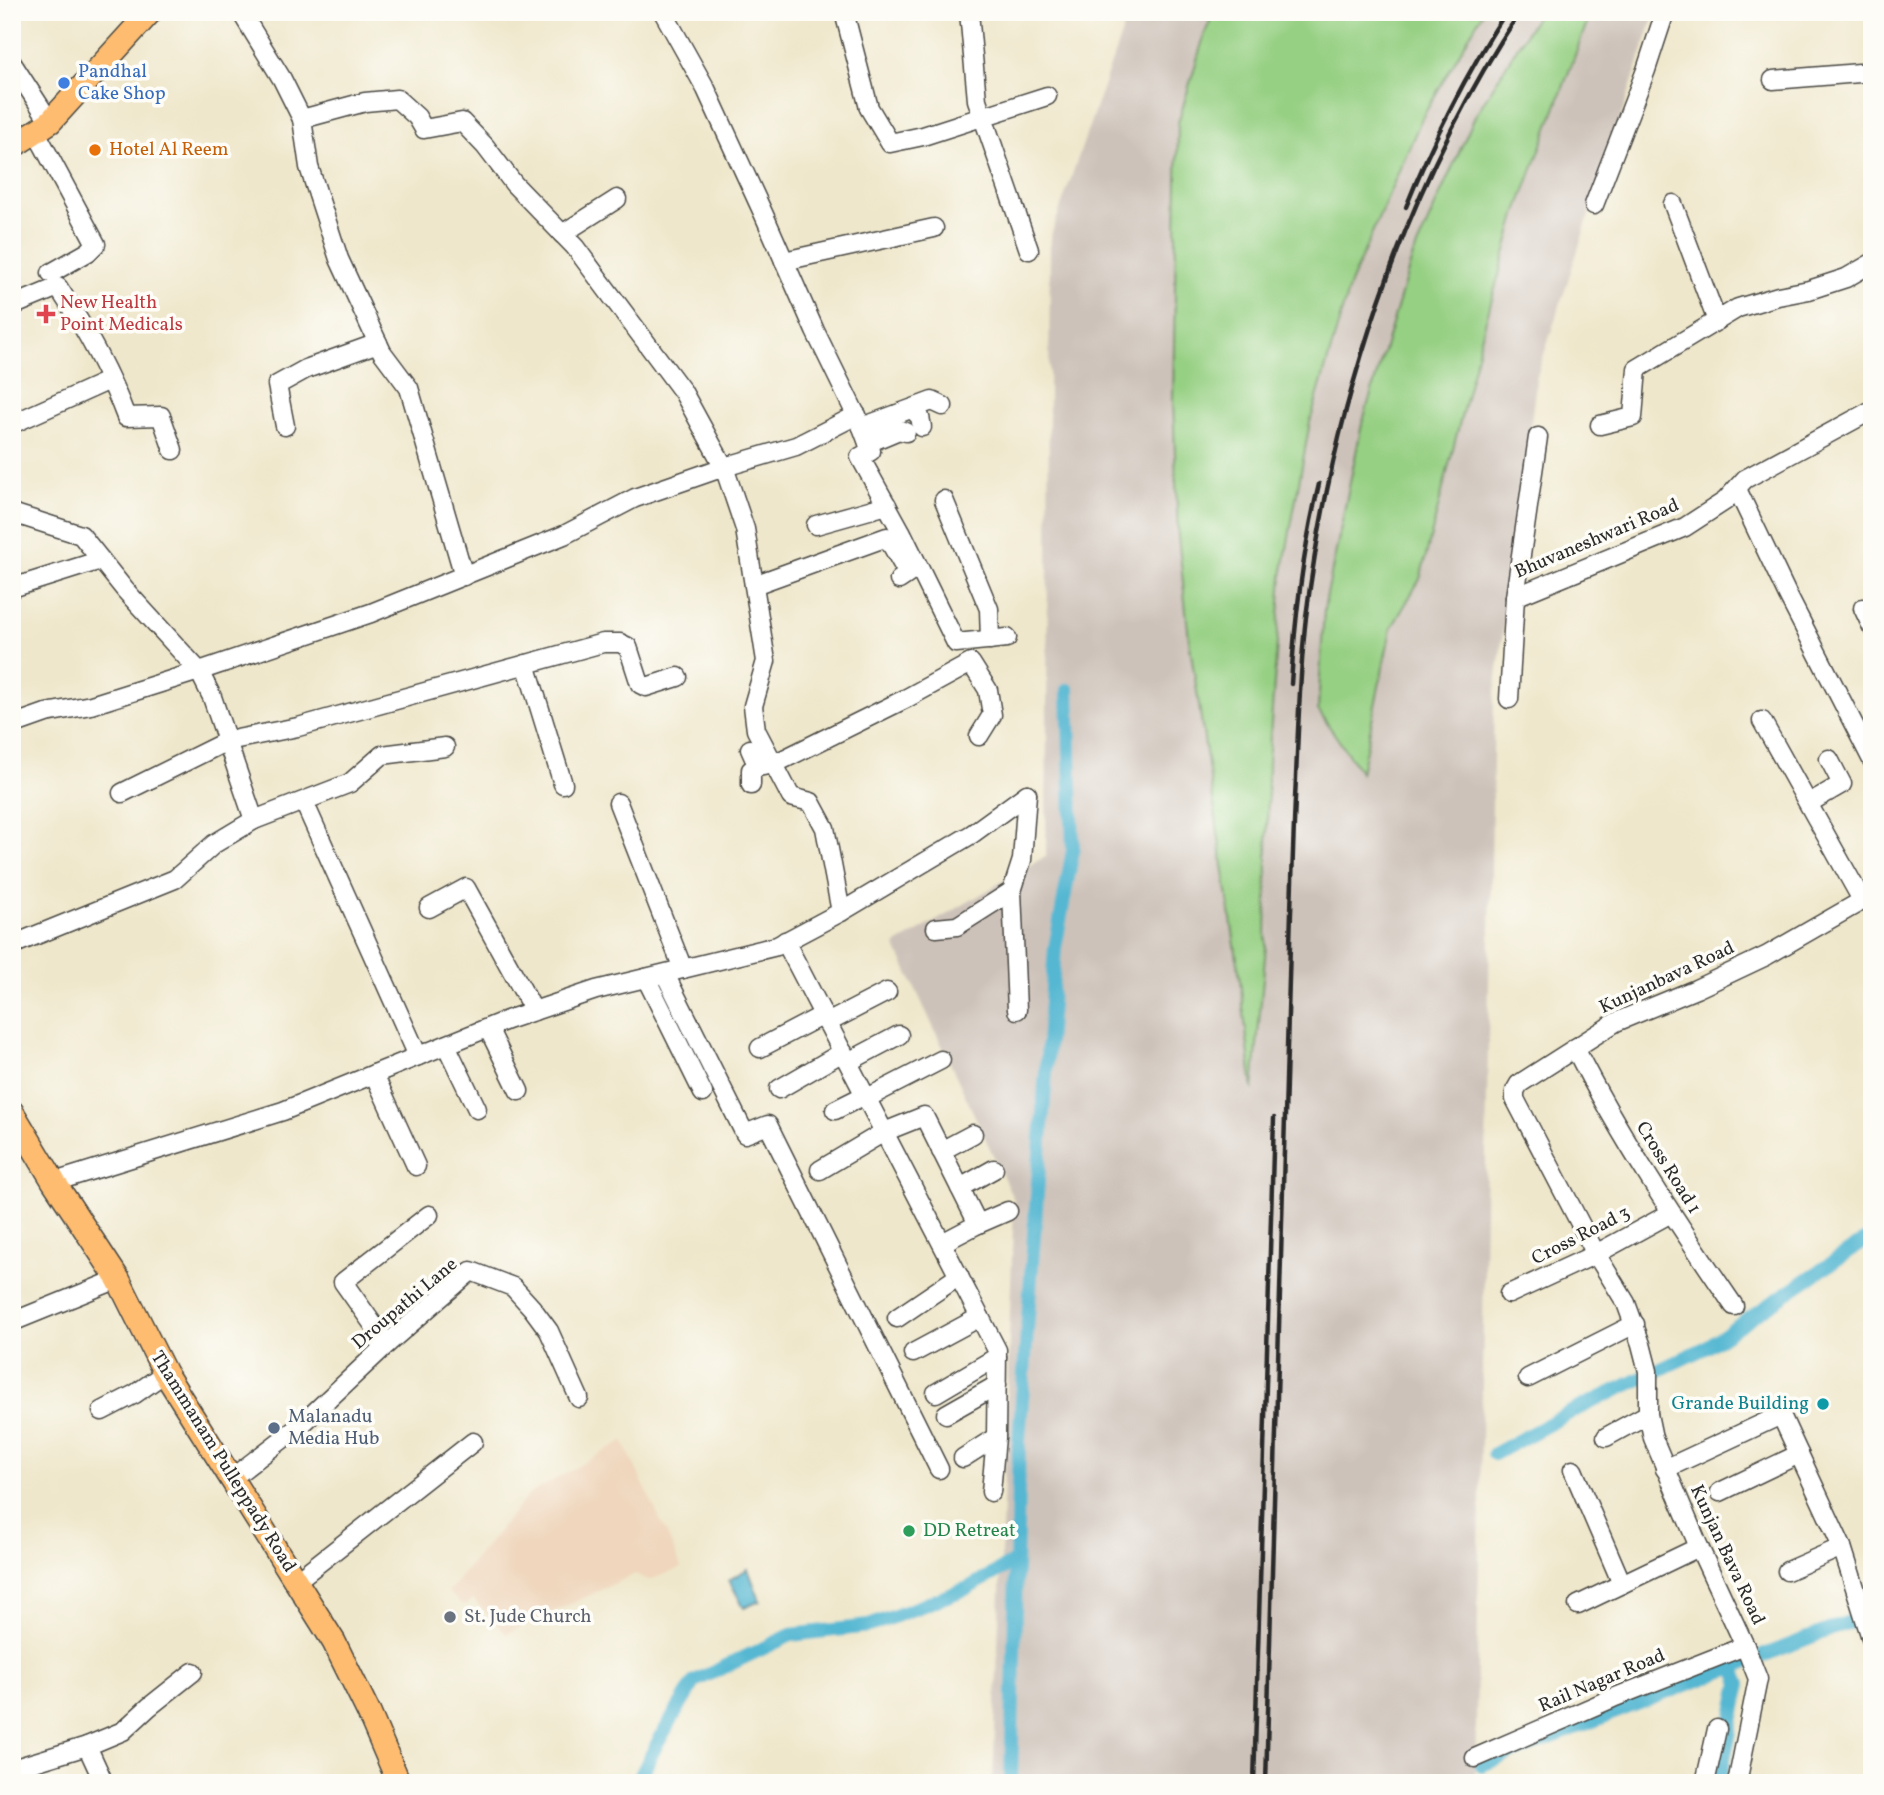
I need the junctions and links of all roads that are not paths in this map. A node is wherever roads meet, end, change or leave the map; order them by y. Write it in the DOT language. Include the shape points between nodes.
graph roads {
  1 [pos="150,12"];
  2 [pos="241,12"];
  3 [pos="844,12"];
  4 [pos="969,12"];
  5 [pos="1665,12"];
  6 [pos="664,13"];
  7 [pos="12,63"];
  8 [pos="1872,72"];
  9 [pos="1773,80"];
  10 [pos="1047,96"];
  11 [pos="982,117"];
  12 [pos="302,119"];
  13 [pos="43,127"];
  14 [pos="12,147"];
  15 [pos="617,200"];
  16 [pos="1673,204"];
  17 [pos="1594,205"];
  18 [pos="934,228"];
  19 [pos="562,234"];
  20 [pos="1030,250"];
  21 [pos="784,261"];
  22 [pos="1872,263"];
  23 [pos="51,273"];
  24 [pos="12,306"];
  25 [pos="1717,321"];
  26 [pos="378,344"];
  27 [pos="110,380"];
  28 [pos="943,406"];
  29 [pos="912,409"];
  30 [pos="1872,410"];
  31 [pos="12,424"];
  32 [pos="1600,425"];
  33 [pos="285,426"];
  34 [pos="862,428"];
  35 [pos="1538,437"];
  36 [pos="173,450"];
  37 [pos="724,467"];
  38 [pos="1737,489"];
  39 [pos="944,500"];
  40 [pos="887,505"];
  41 [pos="12,513"];
  42 [pos="816,525"];
  43 [pos="894,534"];
  44 [pos="101,560"];
  45 [pos="464,576"];
  46 [pos="899,580"];
  47 [pos="754,585"];
  48 [pos="12,588"];
  49 [pos="1515,597"];
  50 [pos="1863,608"];
  51 [pos="1872,627"];
  52 [pos="972,642"];
  53 [pos="971,663"];
  54 [pos="526,664"];
  55 [pos="199,671"];
  56 [pos="678,677"];
  57 [pos="1509,699"];
  58 [pos="1762,721"];
  59 [pos="12,725"];
  60 [pos="979,736"];
  61 [pos="227,741"];
  62 [pos="445,747"];
  63 [pos="750,749"];
  64 [pos="1829,759"];
  65 [pos="1872,760"];
  66 [pos="766,766"];
  67 [pos="564,784"];
  68 [pos="751,785"];
  69 [pos="122,793"];
  70 [pos="304,802"];
  71 [pos="618,803"];
  72 [pos="1809,803"];
  73 [pos="254,820"];
  74 [pos="1012,891"];
  75 [pos="1867,897"];
  76 [pos="429,908"];
  77 [pos="841,912"];
  78 [pos="936,928"];
  79 [pos="785,941"];
  80 [pos="12,945"];
  81 [pos="674,972"];
  82 [pos="646,978"];
  83 [pos="887,992"];
  84 [pos="1017,1010"];
  85 [pos="534,1011"];
  86 [pos="825,1019"];
  87 [pos="488,1028"];
  88 [pos="899,1035"];
  89 [pos="446,1045"];
  90 [pos="760,1048"];
  91 [pos="1575,1048"];
  92 [pos="418,1056"];
  93 [pos="845,1057"];
  94 [pos="941,1060"];
  95 [pos="374,1074"];
  96 [pos="779,1089"];
  97 [pos="519,1091"];
  98 [pos="703,1093"];
  99 [pos="866,1097"];
  100 [pos="477,1109"];
  101 [pos="835,1110"];
  102 [pos="12,1112"];
  103 [pos="884,1132"];
  104 [pos="973,1134"];
  105 [pos="941,1151"];
  106 [pos="416,1166"];
  107 [pos="820,1170"];
  108 [pos="994,1170"];
  109 [pos="54,1182"];
  110 [pos="960,1188"];
  111 [pos="1007,1211"];
  112 [pos="1671,1213"];
  113 [pos="429,1215"];
  114 [pos="978,1224"];
  115 [pos="942,1243"];
  116 [pos="1596,1254"];
  117 [pos="959,1276"];
  118 [pos="118,1279"];
  119 [pos="1509,1294"];
  120 [pos="1734,1306"];
  121 [pos="980,1317"];
  122 [pos="897,1318"];
  123 [pos="12,1322"];
  124 [pos="1635,1324"];
  125 [pos="387,1344"];
  126 [pos="1641,1344"];
  127 [pos="913,1353"];
  128 [pos="997,1357"];
  129 [pos="165,1373"];
  130 [pos="1528,1378"];
  131 [pos="997,1385"];
  132 [pos="936,1393"];
  133 [pos="579,1398"];
  134 [pos="102,1411"];
  135 [pos="946,1414"];
  136 [pos="1648,1414"];
  137 [pos="996,1437"];
  138 [pos="1606,1437"];
  139 [pos="473,1442"];
  140 [pos="1799,1454"];
  141 [pos="963,1458"];
  142 [pos="939,1469"];
  143 [pos="1665,1469"];
  144 [pos="1573,1470"];
  145 [pos="232,1478"];
  146 [pos="991,1492"];
  147 [pos="1720,1492"];
  148 [pos="1699,1547"];
  149 [pos="1842,1547"];
  150 [pos="1787,1571"];
  151 [pos="296,1581"];
  152 [pos="1622,1584"];
  153 [pos="1578,1605"];
  154 [pos="1870,1635"];
  155 [pos="1745,1646"];
  156 [pos="193,1672"];
  157 [pos="1717,1729"];
  158 [pos="87,1746"];
  159 [pos="1475,1758"];
  160 [pos="12,1769"];
  161 [pos="104,1783"];
  162 [pos="399,1783"];
  163 [pos="1705,1783"];
  164 [pos="1737,1783"];
  1 -- 13 [label="main road"];
  2 -- 12 [label="street"];
  3 -- 11 [label="street" via="869,108 890,143"];
  4 -- 11 [label="street"];
  5 -- 17 [label="street"];
  6 -- 21 [label="street" via="706,89"];
  7 -- 13 [label="street"];
  8 -- 9 [label="street"];
  10 -- 11 [label="street"];
  11 -- 20 [label="street"];
  12 -- 19 [label="street" via="365,102 397,99 424,129 462,122"];
  12 -- 26 [label="street" via="309,167 339,259"];
  13 -- 14 [label="main road"];
  13 -- 23 [label="street" via="96,244"];
  15 -- 19 [label="street"];
  16 -- 25 [label="street"];
  18 -- 21 [label="street"];
  19 -- 37 [label="street" via="683,392"];
  21 -- 34 [label="street"];
  22 -- 25 [label="street" via="1834,282 1738,308"];
  24 -- 27 [label="street" via="58,287"];
  25 -- 32 [label="street" via="1637,369 1633,417"];
  26 -- 33 [label="street" via="306,369 277,385"];
  26 -- 45 [label="street" via="409,387"];
  27 -- 31 [label="street"];
  27 -- 36 [label="street" via="126,417 161,416"];
  28 -- 29 [label="street" via="932,401"];
  29 -- 34 [label="street"];
  29 -- 34 [label="street" via="920,417 914,429"];
  30 -- 38 [label="street, Bhuvaneshwari Road" via="1773,462"];
  34 -- 37 [label="street"];
  34 -- 40 [label="street" via="871,451 860,457"];
  35 -- 49 [label="street"];
  37 -- 45 [label="street" via="635,498 564,536"];
  37 -- 47 [label="street" via="745,529"];
  38 -- 49 [label="street, Bhuvaneshwari Road" via="1685,527"];
  38 -- 65 [label="street"];
  39 -- 52 [label="street" via="999,639"];
  40 -- 42 [label="street"];
  40 -- 43 [label="street"];
  41 -- 44 [label="street" via="82,535"];
  43 -- 46 [label="street" via="908,574"];
  43 -- 47 [label="street"];
  43 -- 52 [label="street" via="956,643"];
  44 -- 48 [label="street"];
  44 -- 55 [label="street"];
  45 -- 55 [label="street"];
  47 -- 66 [label="street" via="766,662 753,706"];
  49 -- 57 [label="street"];
  50 -- 51 [label="street"];
  52 -- 53 [label="street"];
  53 -- 60 [label="street" via="988,690 992,715"];
  53 -- 66 [label="street"];
  54 -- 56 [label="street" via="603,643 620,643 628,647 640,684 646,687"];
  54 -- 61 [label="street" via="298,727"];
  54 -- 67 [label="street"];
  55 -- 59 [label="street"];
  55 -- 61 [label="street"];
  58 -- 72 [label="street"];
  61 -- 69 [label="street"];
  61 -- 73 [label="street"];
  62 -- 70 [label="street" via="382,755 350,783"];
  63 -- 66 [label="street"];
  64 -- 72 [label="street" via="1842,784"];
  66 -- 68 [label="street" via="751,770"];
  66 -- 77 [label="street" via="791,797 811,802 825,828"];
  70 -- 73 [label="street"];
  70 -- 92 [label="street"];
  71 -- 81 [label="street"];
  72 -- 75 [label="street"];
  73 -- 80 [label="street" via="214,844 175,879"];
  74 -- 77 [label="street" via="1022,860 1027,794 972,834"];
  74 -- 78 [label="street" via="957,926"];
  74 -- 84 [label="street"];
  75 -- 91 [label="street, Kunjanbava Road" via="1766,956 1616,1022"];
  76 -- 85 [label="street" via="466,888"];
  77 -- 79 [label="street"];
  79 -- 81 [label="street"];
  79 -- 86 [label="street"];
  81 -- 82 [label="street"];
  81 -- 142 [label="street" via="745,1134 768,1125"];
  82 -- 85 [label="street"];
  82 -- 98 [label="street"];
  83 -- 86 [label="street"];
  85 -- 87 [label="street"];
  86 -- 90 [label="street"];
  86 -- 93 [label="street"];
  87 -- 89 [label="street"];
  87 -- 97 [label="street"];
  88 -- 93 [label="street"];
  89 -- 92 [label="street"];
  89 -- 100 [label="street"];
  91 -- 112 [label="street, Cross Road 1" via="1606,1110"];
  91 -- 116 [label="street, Kunjanbava Road" via="1514,1091"];
  92 -- 95 [label="street"];
  93 -- 96 [label="street"];
  93 -- 99 [label="street"];
  94 -- 99 [label="street"];
  95 -- 106 [label="street"];
  95 -- 109 [label="street" via="283,1111"];
  99 -- 101 [label="street"];
  99 -- 103 [label="street"];
  102 -- 109 [label="main road, Thammanam Pulleppady Road"];
  103 -- 105 [label="street" via="924,1116"];
  103 -- 107 [label="street"];
  103 -- 115 [label="street"];
  104 -- 105 [label="street"];
  105 -- 110 [label="street"];
  108 -- 110 [label="street"];
  109 -- 118 [label="main road, Thammanam Pulleppady Road"];
  110 -- 114 [label="street"];
  111 -- 114 [label="street"];
  112 -- 116 [label="street, Cross Road 3"];
  112 -- 120 [label="street, Cross Road 1"];
  113 -- 125 [label="street" via="343,1282"];
  114 -- 115 [label="street"];
  115 -- 117 [label="street"];
  116 -- 119 [label="street, Cross Road 3"];
  116 -- 124 [label="street, Kunjanbava Road"];
  117 -- 121 [label="street"];
  117 -- 122 [label="street"];
  118 -- 123 [label="street"];
  118 -- 129 [label="main road, Thammanam Pulleppady Road"];
  121 -- 127 [label="street"];
  121 -- 128 [label="street"];
  124 -- 126 [label="street, Kunjanbava Road"];
  124 -- 130 [label="street"];
  125 -- 133 [label="street, Droupathi Lane" via="471,1271 513,1287 532,1308 549,1331"];
  125 -- 145 [label="street, Droupathi Lane" via="300,1425"];
  126 -- 136 [label="street, Kunjan Bava Road" via="1648,1371"];
  128 -- 131 [label="street"];
  128 -- 132 [label="street"];
  129 -- 134 [label="street"];
  129 -- 145 [label="main road, Thammanam Pulleppady Road"];
  131 -- 135 [label="street"];
  131 -- 137 [label="street"];
  136 -- 138 [label="street"];
  136 -- 143 [label="street, Kunjan Bava Road"];
  137 -- 141 [label="street"];
  137 -- 146 [label="street"];
  139 -- 151 [label="street"];
  140 -- 143 [label="street" via="1781,1415"];
  140 -- 147 [label="street"];
  140 -- 149 [label="street"];
  143 -- 148 [label="street, Kunjan Bava Road"];
  144 -- 152 [label="street"];
  145 -- 151 [label="main road, Thammanam Pulleppady Road"];
  148 -- 152 [label="street"];
  148 -- 155 [label="street, Kunjan Bava Road"];
  149 -- 150 [label="street"];
  149 -- 154 [label="street"];
  151 -- 162 [label="main road, Thammanam Pulleppady Road" via="334,1642"];
  152 -- 153 [label="street"];
  155 -- 159 [label="street, Rail Nagar Road"];
  155 -- 164 [label="street, Kunjan Bava Road" via="1758,1679"];
  156 -- 158 [label="street" via="123,1731"];
  157 -- 163 [label="street"];
  158 -- 160 [label="street"];
  158 -- 161 [label="street"];
}
